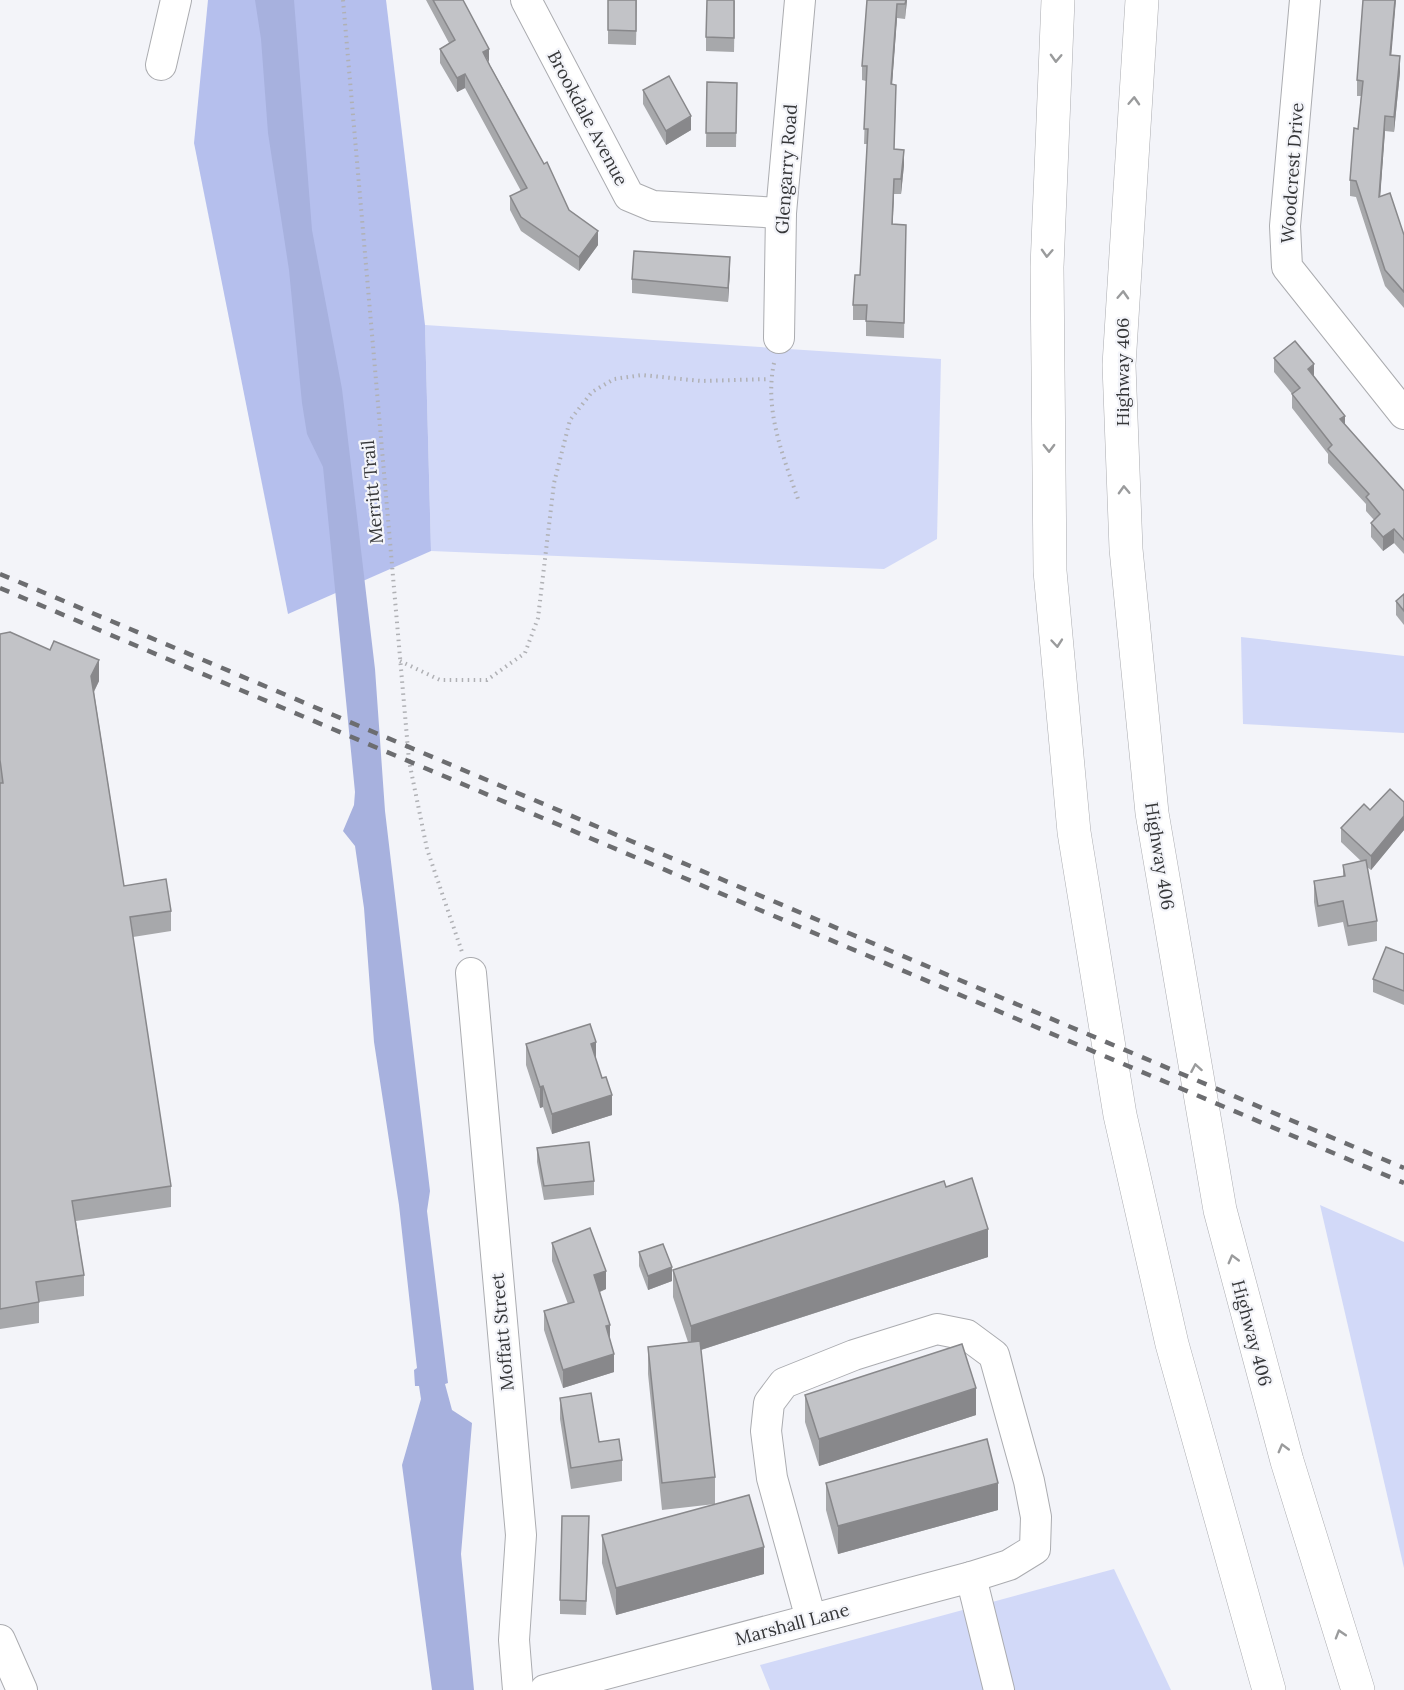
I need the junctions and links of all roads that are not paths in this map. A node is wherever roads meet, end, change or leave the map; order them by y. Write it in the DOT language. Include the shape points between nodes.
graph roads {
  1 [pos="176,0"];
  2 [pos="526,0"];
  3 [pos="800,0"];
  4 [pos="1058,0"];
  5 [pos="1142,0"];
  6 [pos="1305,0"];
  7 [pos="161,66"];
  8 [pos="781,213"];
  9 [pos="779,338"];
  10 [pos="1404,414"];
  11 [pos="471,973"];
  12 [pos="971,1577"];
  13 [pos="811,1619"];
  14 [pos="0,1640"];
  15 [pos="22,1690"];
  16 [pos="518,1690"];
  17 [pos="545,1690"];
  18 [pos="999,1690"];
  19 [pos="1269,1690"];
  20 [pos="1358,1690"];
  1 -- 7 [label="street"];
  2 -- 8 [label="street, Brookdale Avenue" via="629,196 653,206"];
  3 -- 8 [label="street, Glengarry Road"];
  4 -- 19 [label="highway, one-way" via="1047,267 1050,571 1074,832 1120,1115 1156,1275"];
  20 -- 5 [label="highway, Highway 406, one-way" via="1287,1461 1220,1210 1152,813 1126,549 1119,364"];
  6 -- 10 [label="street, Woodcrest Drive" via="1285,226 1287,267"];
  8 -- 9 [label="street, Glengarry Road"];
  11 -- 16 [label="street, Moffatt Street" via="521,1535 514,1640"];
  12 -- 13 [label="street, Marshall Lane"];
  12 -- 13 [label="street, Marshall Lane" via="1009,1565 1035,1549 1036,1517 994,1355 967,1335 937,1329 854,1355 784,1383 769,1403 766,1431 772,1478"];
  12 -- 18 [label="street"];
  13 -- 17 [label="street, Marshall Lane"];
  14 -- 15 [label="street"];
}
